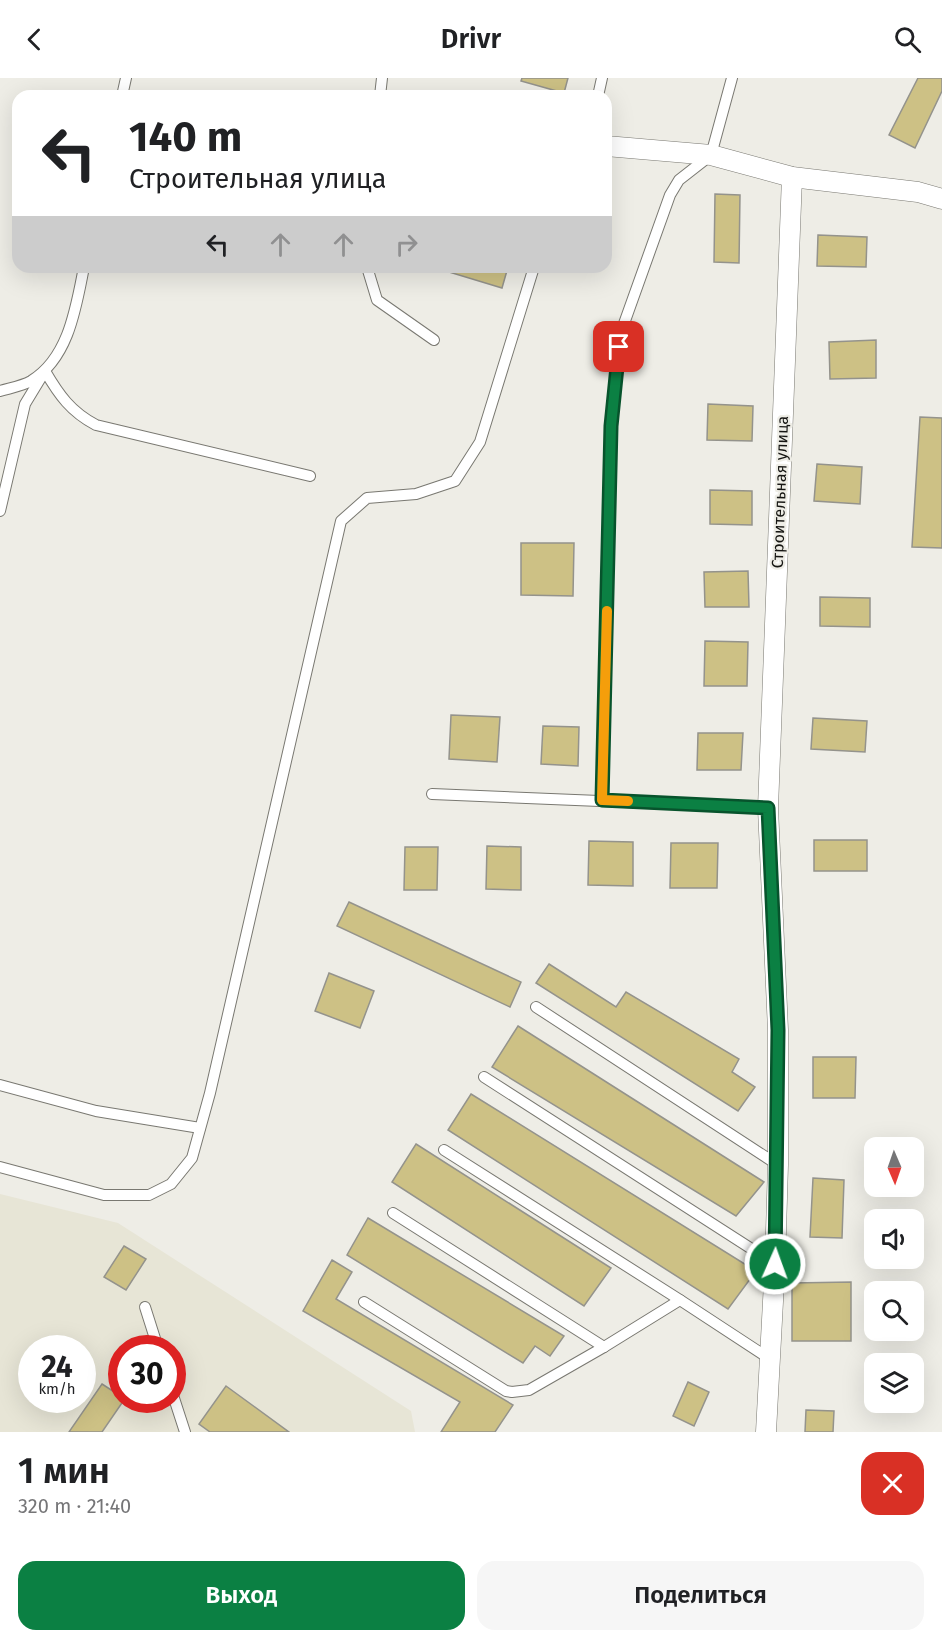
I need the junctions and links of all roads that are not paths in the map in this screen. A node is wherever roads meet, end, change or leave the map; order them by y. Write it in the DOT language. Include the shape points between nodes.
graph roads {
  1 [pos="732,78"];
  2 [pos="612,147"];
  3 [pos="711,155"];
  4 [pos="792,177"];
  5 [pos="942,199"];
  6 [pos="83,273"];
  7 [pos="369,273"];
  8 [pos="532,273"];
  9 [pos="434,340"];
  10 [pos="45,371"];
  11 [pos="0,391"];
  12 [pos="310,476"];
  13 [pos="0,511"];
  14 [pos="432,794"];
  15 [pos="602,800"];
  16 [pos="768,808"];
  17 [pos="536,1007"];
  18 [pos="484,1077"];
  19 [pos="0,1085"];
  20 [pos="200,1128"];
  21 [pos="444,1150"];
  22 [pos="778,1165"];
  23 [pos="0,1167"];
  24 [pos="393,1213"];
  25 [pos="775,1264"];
  26 [pos="680,1300"];
  27 [pos="364,1302"];
  28 [pos="145,1307"];
  29 [pos="154,1335"];
  30 [pos="604,1347"];
  31 [pos="770,1359"];
  32 [pos="179,1413"];
  33 [pos="185,1432"];
  34 [pos="766,1432"];
  1 -- 3 [label="lane"];
  2 -- 3 [label="street"];
  3 -- 4 [label="street"];
  3 -- 15 [label="lane" via="679,180 670,195 621,332 611,426"];
  4 -- 5 [label="street" via="918,192"];
  4 -- 16 [label="street, Строительная улица"];
  6 -- 10 [label="lane" via="73,320"];
  7 -- 9 [label="lane" via="377,300"];
  8 -- 20 [label="lane" via="480,442 455,481 416,494 367,498 341,521"];
  10 -- 11 [label="lane" via="28,382"];
  10 -- 12 [label="lane" via="79,416 96,425"];
  10 -- 13 [label="lane" via="25,404"];
  14 -- 15 [label="lane"];
  15 -- 16 [label="lane"];
  16 -- 22 [label="street, Строительная улица" via="778,1030"];
  17 -- 22 [label="lane"];
  18 -- 25 [label="lane"];
  19 -- 20 [label="lane" via="96,1111"];
  20 -- 23 [label="lane" via="192,1158 171,1184 149,1195 104,1195"];
  21 -- 26 [label="lane"];
  22 -- 25 [label="street, Строительная улица"];
  24 -- 30 [label="lane"];
  25 -- 31 [label="street, Строительная улица"];
  26 -- 30 [label="lane"];
  26 -- 31 [label="lane"];
  27 -- 30 [label="lane" via="512,1392 529,1390"];
  28 -- 29 [label="lane"];
  31 -- 34 [label="street, Строительная улица"];
  32 -- 33 [label="lane"];
}
